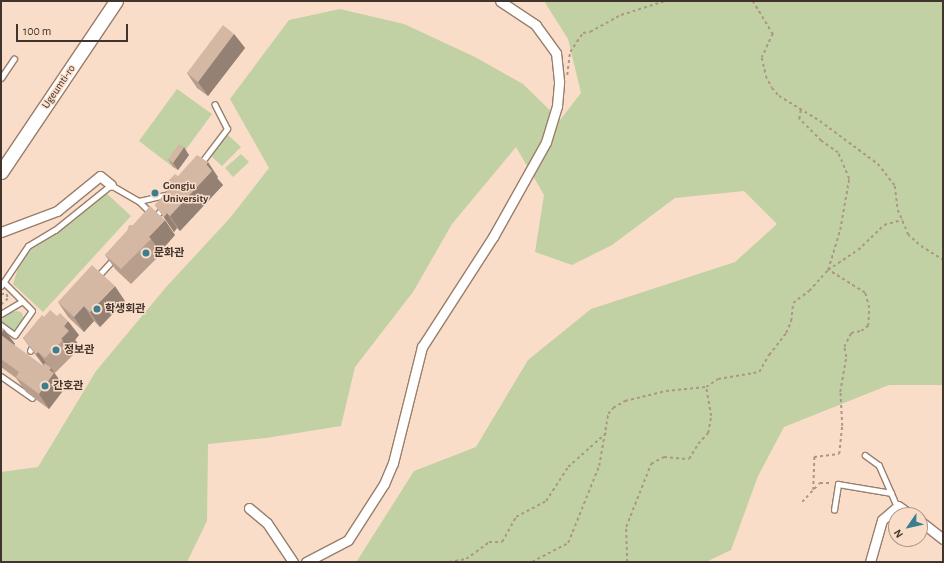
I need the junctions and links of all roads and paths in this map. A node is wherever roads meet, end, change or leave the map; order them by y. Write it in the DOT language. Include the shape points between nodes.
graph roads {
  1 [pos="116,1"];
  2 [pos="500,1"];
  3 [pos="665,1"];
  4 [pos="753,1"];
  5 [pos="14,59"];
  6 [pos="1,78"];
  7 [pos="566,83"];
  8 [pos="215,105"];
  9 [pos="801,108"];
  10 [pos="2,166"];
  11 [pos="196,169"];
  12 [pos="111,185"];
  13 [pos="139,201"];
  14 [pos="155,217"];
  15 [pos="902,220"];
  16 [pos="150,222"];
  17 [pos="1,232"];
  18 [pos="117,256"];
  19 [pos="943,260"];
  20 [pos="828,270"];
  21 [pos="95,279"];
  22 [pos="3,285"];
  23 [pos="1,294"];
  24 [pos="21,302"];
  25 [pos="1,305"];
  26 [pos="1,314"];
  27 [pos="1,325"];
  28 [pos="40,336"];
  29 [pos="30,351"];
  30 [pos="1,376"];
  31 [pos="706,387"];
  32 [pos="32,398"];
  33 [pos="606,433"];
  34 [pos="865,456"];
  35 [pos="838,484"];
  36 [pos="813,490"];
  37 [pos="891,492"];
  38 [pos="802,502"];
  39 [pos="897,506"];
  40 [pos="249,508"];
  41 [pos="834,510"];
  42 [pos="928,527"];
  43 [pos="943,539"];
  44 [pos="293,562"];
  45 [pos="306,562"];
  46 [pos="449,562"];
  47 [pos="532,562"];
  48 [pos="627,562"];
  49 [pos="870,562"];
  1 -- 10 [label="main road, Ugeumti-ro"];
  2 -- 45 [label="street" via="536,26 556,53 559,81 557,106 546,142 494,237 422,347 393,463 384,484 348,540"];
  3 -- 7 [label="path" via="621,16 579,36 570,52"];
  4 -- 9 [label="path" via="773,34 762,58 766,76 778,96"];
  5 -- 6 [label="lane"];
  8 -- 11 [label="lane" via="227,129"];
  9 -- 15 [label="path" via="878,164 895,186"];
  9 -- 20 [label="path" via="799,119 838,152 849,179 840,230"];
  12 -- 13 [label="lane"];
  12 -- 17 [label="street" via="100,176 57,211"];
  12 -- 22 [label="lane" via="55,230 28,246"];
  13 -- 14 [label="lane"];
  13 -- 14 [label="lane" via="177,192"];
  14 -- 16 [label="lane"];
  15 -- 19 [label="path" via="908,234"];
  15 -- 20 [label="path" via="884,225 858,250"];
  18 -- 21 [label="lane"];
  20 -- 31 [label="path" via="809,292 793,303 792,321 759,372 718,378"];
  20 -- 36 [label="path" via="865,293 869,308 868,326 861,331 850,333 844,347 846,357 840,392 842,426 839,454 814,457"];
  22 -- 24 [label="lane"];
  23 -- 25 [label="path" via="7,294 8,300"];
  24 -- 26 [label="lane"];
  24 -- 27 [label="lane" via="32,311 15,335"];
  28 -- 29 [label="lane"];
  30 -- 32 [label="lane"];
  31 -- 33 [label="path" via="666,391 625,401 608,414"];
  31 -- 48 [label="path" via="711,416 708,433 689,459 664,457 651,464 626,527"];
  33 -- 46 [label="path" via="568,467 546,501 516,517 502,542 489,542 466,559"];
  33 -- 47 [label="path" via="599,466 568,543"];
  34 -- 37 [label="lane" via="879,465"];
  35 -- 36 [label="path" via="820,483"];
  35 -- 37 [label="lane"];
  35 -- 41 [label="lane"];
  36 -- 38 [label="path"];
  37 -- 39 [label="lane"];
  39 -- 49 [label="street" via="882,520"];
  40 -- 44 [label="street" via="267,523"];
  42 -- 43 [label="street"];
}
